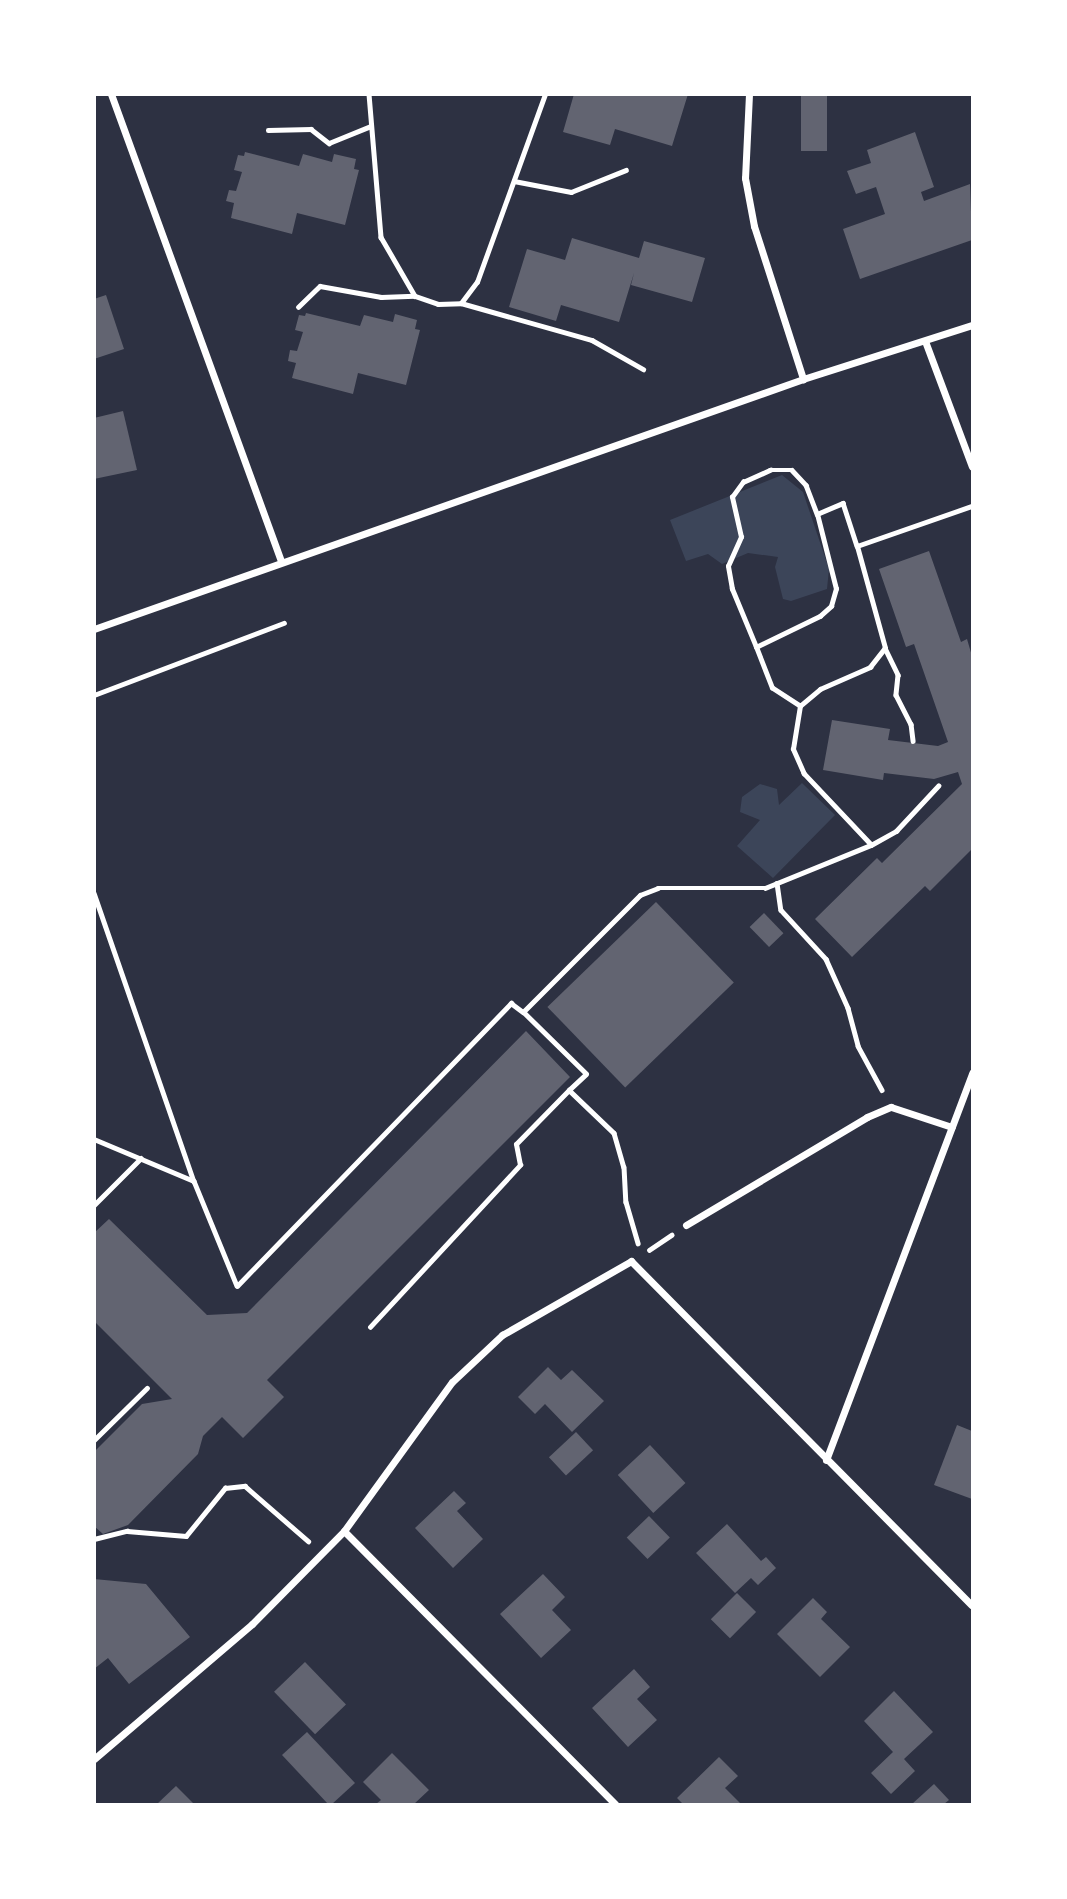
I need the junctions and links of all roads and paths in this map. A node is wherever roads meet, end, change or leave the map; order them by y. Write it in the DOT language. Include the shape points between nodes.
graph roads {
  1 [pos="111,94"];
  2 [pos="369,94"];
  3 [pos="545,94"];
  4 [pos="749,94"];
  5 [pos="371,126"];
  6 [pos="268,131"];
  7 [pos="626,170"];
  8 [pos="514,181"];
  9 [pos="415,296"];
  10 [pos="461,303"];
  11 [pos="298,307"];
  12 [pos="972,324"];
  13 [pos="925,341"];
  14 [pos="643,369"];
  15 [pos="803,379"];
  16 [pos="972,467"];
  17 [pos="972,506"];
  18 [pos="817,514"];
  19 [pos="857,545"];
  20 [pos="281,561"];
  21 [pos="284,623"];
  22 [pos="94,629"];
  23 [pos="756,647"];
  24 [pos="885,648"];
  25 [pos="94,695"];
  26 [pos="800,706"];
  27 [pos="913,741"];
  28 [pos="938,786"];
  29 [pos="871,845"];
  30 [pos="777,883"];
  31 [pos="94,893"];
  32 [pos="523,1012"];
  33 [pos="972,1073"];
  34 [pos="569,1090"];
  35 [pos="891,1107"];
  36 [pos="952,1127"];
  37 [pos="94,1139"];
  38 [pos="141,1158"];
  39 [pos="194,1181"];
  40 [pos="94,1205"];
  41 [pos="686,1225"];
  42 [pos="370,1327"];
  43 [pos="147,1388"];
  44 [pos="94,1440"];
  45 [pos="826,1460"];
  46 [pos="344,1531"];
  47 [pos="94,1539"];
  48 [pos="322,1553"];
  49 [pos="972,1605"];
  50 [pos="94,1759"];
  51 [pos="615,1804"];
  1 -- 20 [label="street"];
  2 -- 5 [label="path"];
  3 -- 8 [label="path"];
  4 -- 15 [label="street" via="745,178 754,226"];
  5 -- 6 [label="path" via="329,143 311,129"];
  5 -- 9 [label="path" via="382,237"];
  7 -- 8 [label="path" via="571,192"];
  8 -- 10 [label="path" via="477,282"];
  9 -- 10 [label="path" via="438,304"];
  9 -- 11 [label="path" via="381,297 320,286"];
  10 -- 14 [label="path" via="592,340"];
  12 -- 13 [label="street"];
  13 -- 15 [label="street"];
  13 -- 16 [label="street"];
  15 -- 20 [label="street"];
  17 -- 19 [label="path"];
  18 -- 19 [label="path" via="843,503"];
  18 -- 23 [label="path" via="836,589 831,606"];
  18 -- 23 [label="path" via="806,485 792,470 769,470 743,482 732,497 741,537 728,566"];
  19 -- 24 [label="path"];
  20 -- 22 [label="street"];
  21 -- 25 [label="path"];
  23 -- 26 [label="path" via="772,688"];
  24 -- 26 [label="path" via="870,667 820,689"];
  24 -- 27 [label="path" via="898,675 896,695 911,724"];
  26 -- 29 [label="path" via="793,749 804,774"];
  28 -- 29 [label="path" via="896,831"];
  29 -- 30 [label="path"];
  30 -- 32 [label="path" via="765,888 658,888 640,894"];
  30 -- 35 [label="path" via="781,910 826,959 849,1008 858,1046"];
  31 -- 39 [label="path"];
  32 -- 34 [label="path" via="586,1074"];
  32 -- 39 [label="path" via="511,1003 237,1286"];
  33 -- 36 [label="street"];
  34 -- 41 [label="path" via="614,1133 624,1167 626,1202 642,1254"];
  34 -- 42 [label="path" via="516,1144 520,1165"];
  35 -- 36 [label="street"];
  35 -- 41 [label="street" via="867,1116"];
  36 -- 45 [label="street"];
  37 -- 38 [label="path"];
  38 -- 39 [label="path"];
  38 -- 40 [label="path"];
  43 -- 44 [label="path"];
  45 -- 46 [label="street" via="631,1261 502,1335 452,1382"];
  45 -- 49 [label="street"];
  46 -- 48 [label="street"];
  46 -- 51 [label="street"];
  47 -- 48 [label="path" via="127,1531 186,1536 226,1488 245,1486"];
  48 -- 50 [label="street" via="252,1624"];
}
